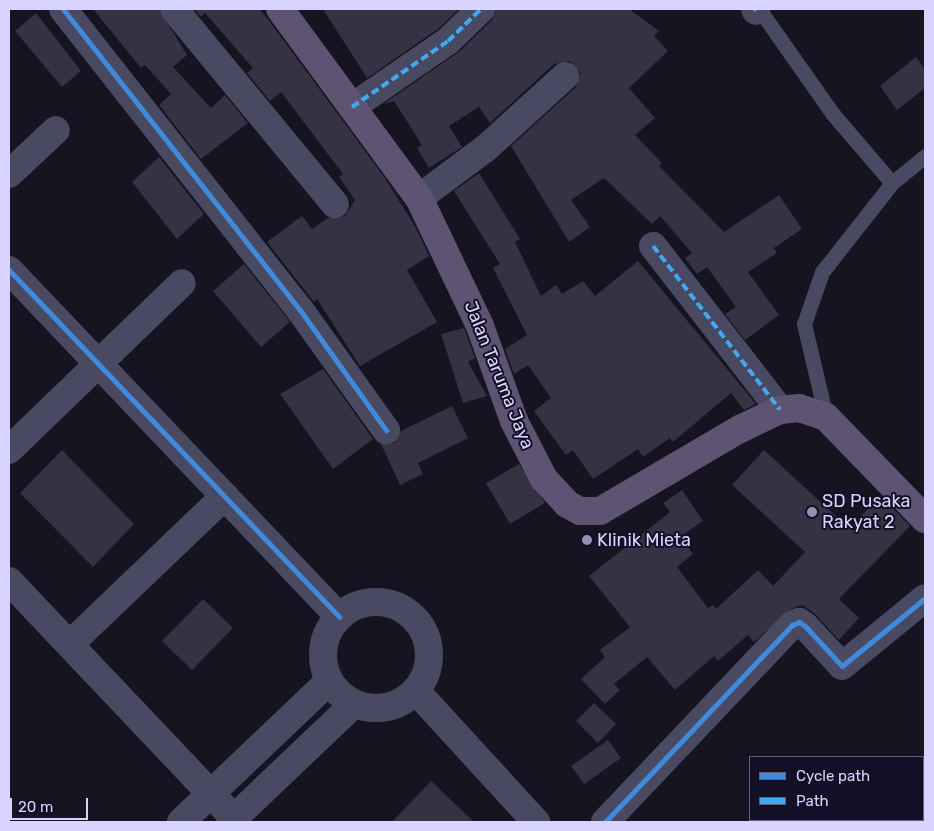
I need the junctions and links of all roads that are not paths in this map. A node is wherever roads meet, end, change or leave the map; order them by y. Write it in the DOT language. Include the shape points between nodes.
graph roads {
  1 [pos="62,9"];
  2 [pos="174,9"];
  3 [pos="280,9"];
  4 [pos="481,9"];
  5 [pos="756,9"];
  6 [pos="565,76"];
  7 [pos="352,106"];
  8 [pos="56,130"];
  9 [pos="925,156"];
  10 [pos="9,174"];
  11 [pos="892,183"];
  12 [pos="419,198"];
  13 [pos="335,204"];
  14 [pos="654,246"];
  15 [pos="9,270"];
  16 [pos="182,283"];
  17 [pos="96,364"];
  18 [pos="780,410"];
  19 [pos="826,417"];
  20 [pos="386,430"];
  21 [pos="9,450"];
  22 [pos="225,496"];
  23 [pos="925,519"];
  24 [pos="9,582"];
  25 [pos="925,598"];
  26 [pos="339,616"];
  27 [pos="70,644"];
  28 [pos="329,681"];
  29 [pos="416,691"];
  30 [pos="354,704"];
  31 [pos="210,793"];
  32 [pos="234,821"];
  33 [pos="532,821"];
  34 [pos="181,822"];
  35 [pos="605,822"];
  1 -- 20 [label="street" via="300,310"];
  2 -- 13 [label="street"];
  3 -- 7 [label="main road, Jalan Taruma Jaya"];
  4 -- 7 [label="street" via="448,41"];
  5 -- 11 [label="lane" via="832,113"];
  6 -- 12 [label="street" via="486,148"];
  7 -- 12 [label="main road, Jalan Taruma Jaya"];
  8 -- 10 [label="street"];
  9 -- 11 [label="lane"];
  11 -- 19 [label="lane" via="822,272 804,324"];
  12 -- 18 [label="main road, Jalan Taruma Jaya" via="458,274 514,421 544,479 580,511 600,512"];
  14 -- 18 [label="street"];
  15 -- 17 [label="street"];
  16 -- 17 [label="street"];
  17 -- 21 [label="street"];
  17 -- 22 [label="street"];
  18 -- 19 [label="main road, Jalan Taruma Jaya" via="799,408"];
  19 -- 23 [label="main road, Jalan Taruma Jaya"];
  22 -- 26 [label="street"];
  22 -- 27 [label="street"];
  24 -- 27 [label="street"];
  25 -- 35 [label="street" via="842,666 805,626 799,622 792,625"];
  26 -- 28 [label="street" via="326,636 322,658"];
  26 -- 29 [label="street" via="359,604 382,602 404,610 421,626 429,647 427,671"];
  27 -- 31 [label="street"];
  28 -- 30 [label="street"];
  28 -- 31 [label="street"];
  29 -- 30 [label="street" via="398,704 376,709"];
  29 -- 33 [label="street"];
  30 -- 32 [label="street"];
  31 -- 32 [label="street"];
  31 -- 34 [label="street"];
}
